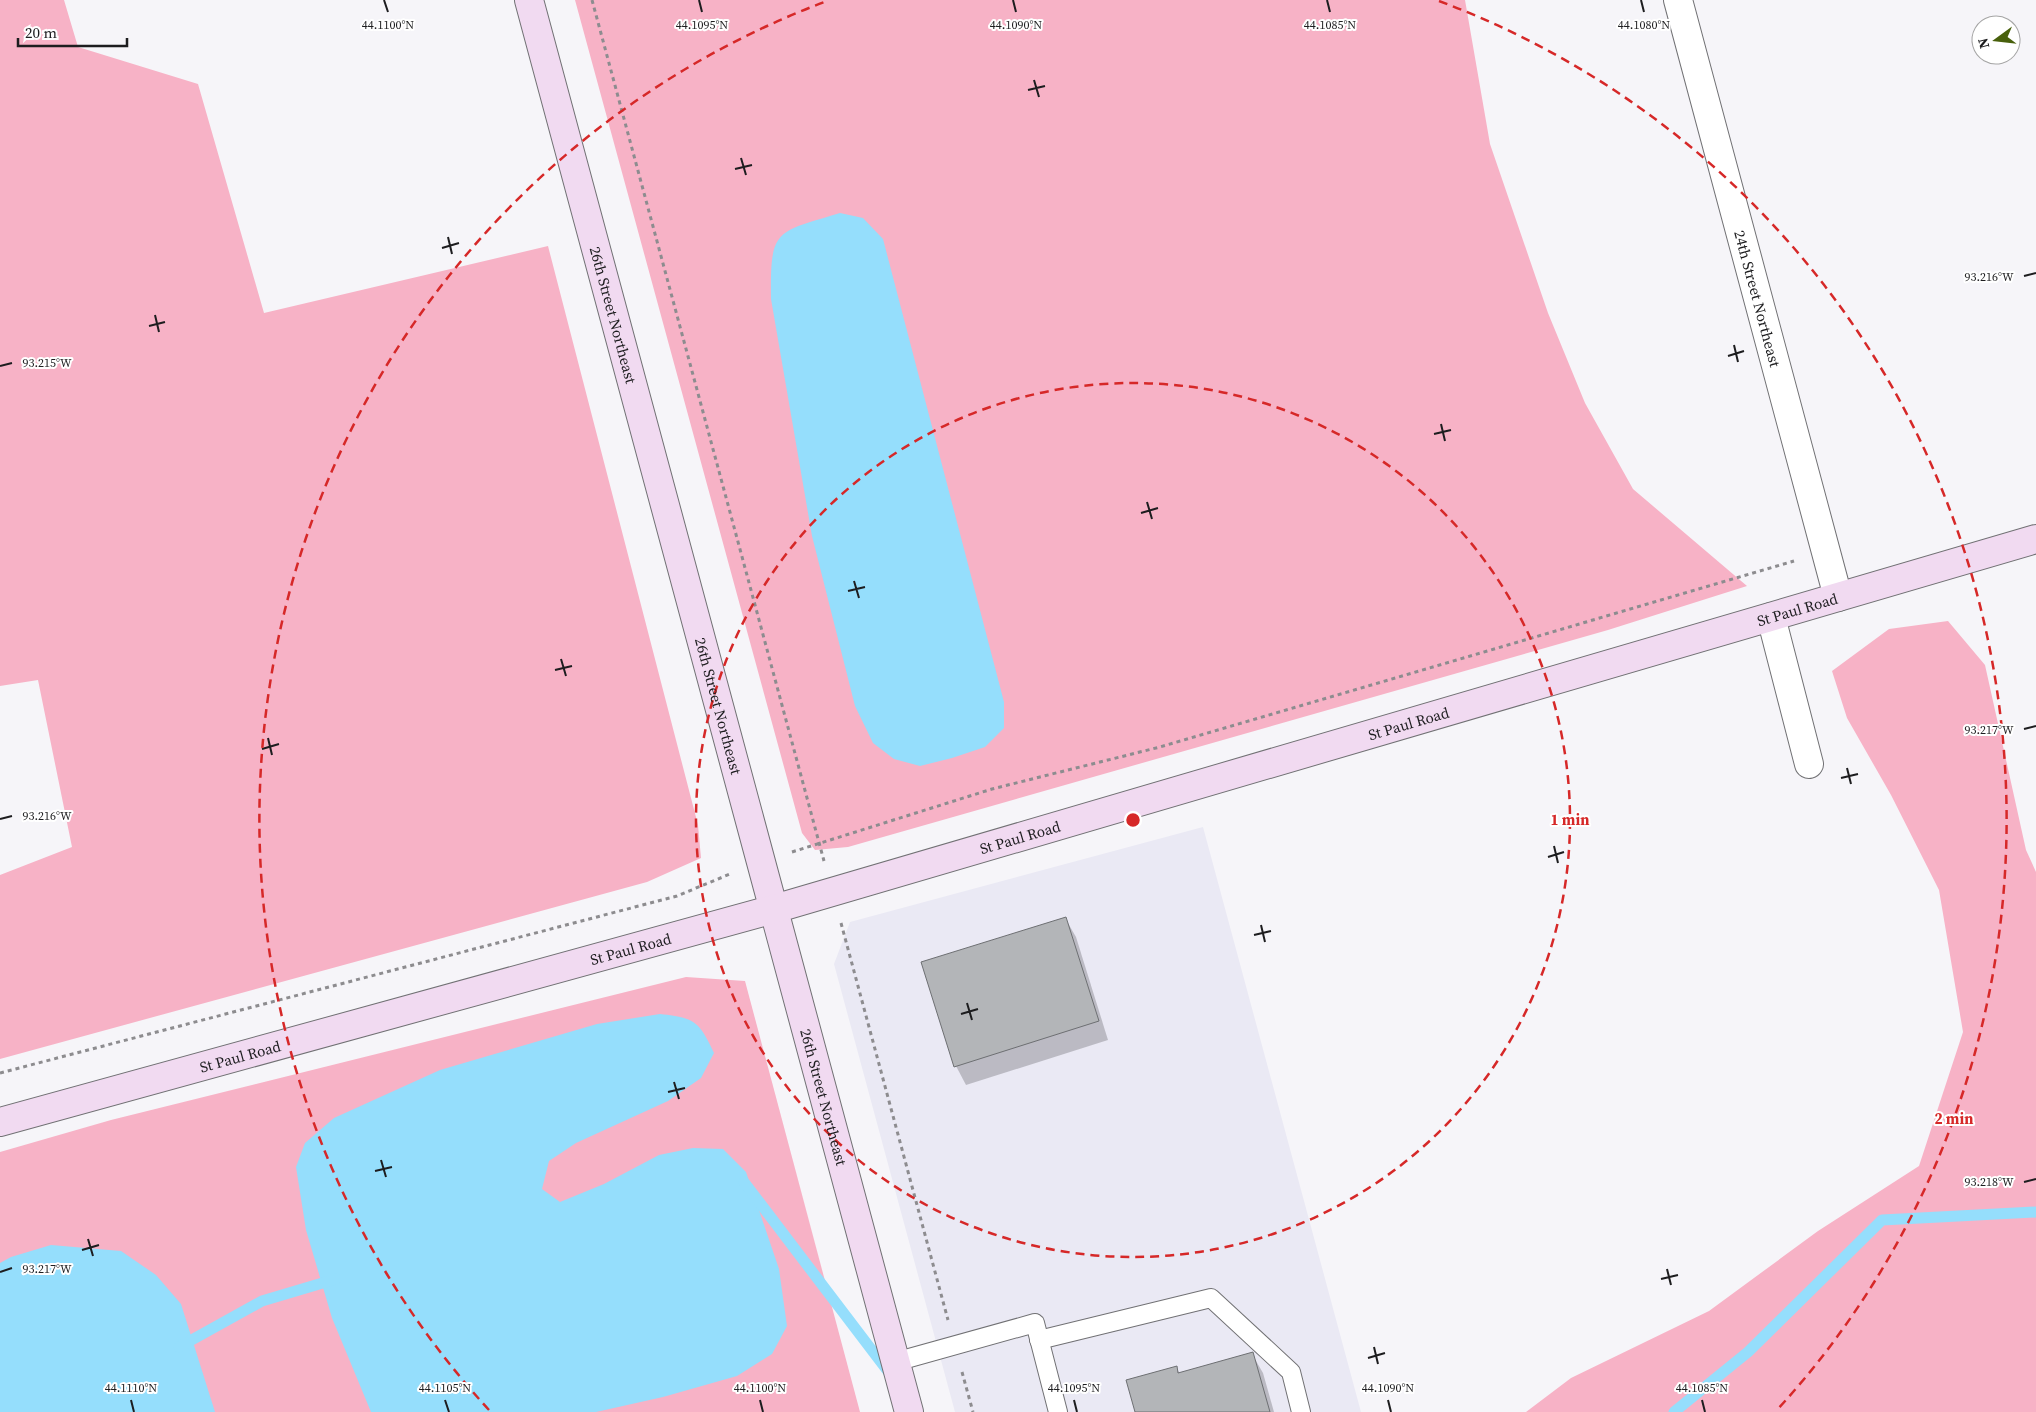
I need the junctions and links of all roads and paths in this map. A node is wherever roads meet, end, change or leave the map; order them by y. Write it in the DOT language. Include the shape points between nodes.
graph roads {
  1 [pos="529,0"];
  2 [pos="592,0"];
  3 [pos="1678,0"];
  4 [pos="2036,540"];
  5 [pos="1826,552"];
  6 [pos="1838,597"];
  7 [pos="1771,617"];
  8 [pos="1809,764"];
  9 [pos="820,843"];
  10 [pos="762,862"];
  11 [pos="833,892"];
  12 [pos="774,909"];
  13 [pos="0,1073"];
  14 [pos="0,1122"];
  15 [pos="1039,1340"];
  16 [pos="955,1345"];
  17 [pos="895,1362"];
  18 [pos="909,1412"];
  19 [pos="973,1412"];
  20 [pos="1058,1412"];
  21 [pos="1301,1412"];
  1 -- 10 [label="street, 26th Street Northeast"];
  2 -- 9 [label="path"];
  3 -- 5 [label="street, 24th Street Northeast"];
  4 -- 6 [label="street, St Paul Road"];
  5 -- 6 [label="street, 24th Street Northeast"];
  5 -- 9 [label="path" via="1160,747 992,789"];
  6 -- 7 [label="street, St Paul Road"];
  7 -- 8 [label="street"];
  7 -- 11 [label="street, St Paul Road"];
  9 -- 10 [label="path"];
  9 -- 11 [label="path"];
  10 -- 12 [label="street, 26th Street Northeast"];
  10 -- 13 [label="path" via="677,896"];
  11 -- 12 [label="street, St Paul Road"];
  11 -- 16 [label="path"];
  12 -- 14 [label="street, St Paul Road"];
  12 -- 17 [label="street, 26th Street Northeast"];
  15 -- 16 [label="lane" via="1035,1323"];
  15 -- 20 [label="lane"];
  15 -- 21 [label="lane" via="1211,1298 1291,1372"];
  16 -- 17 [label="lane"];
  16 -- 19 [label="path"];
  17 -- 18 [label="street, 26th Street Northeast"];
}
